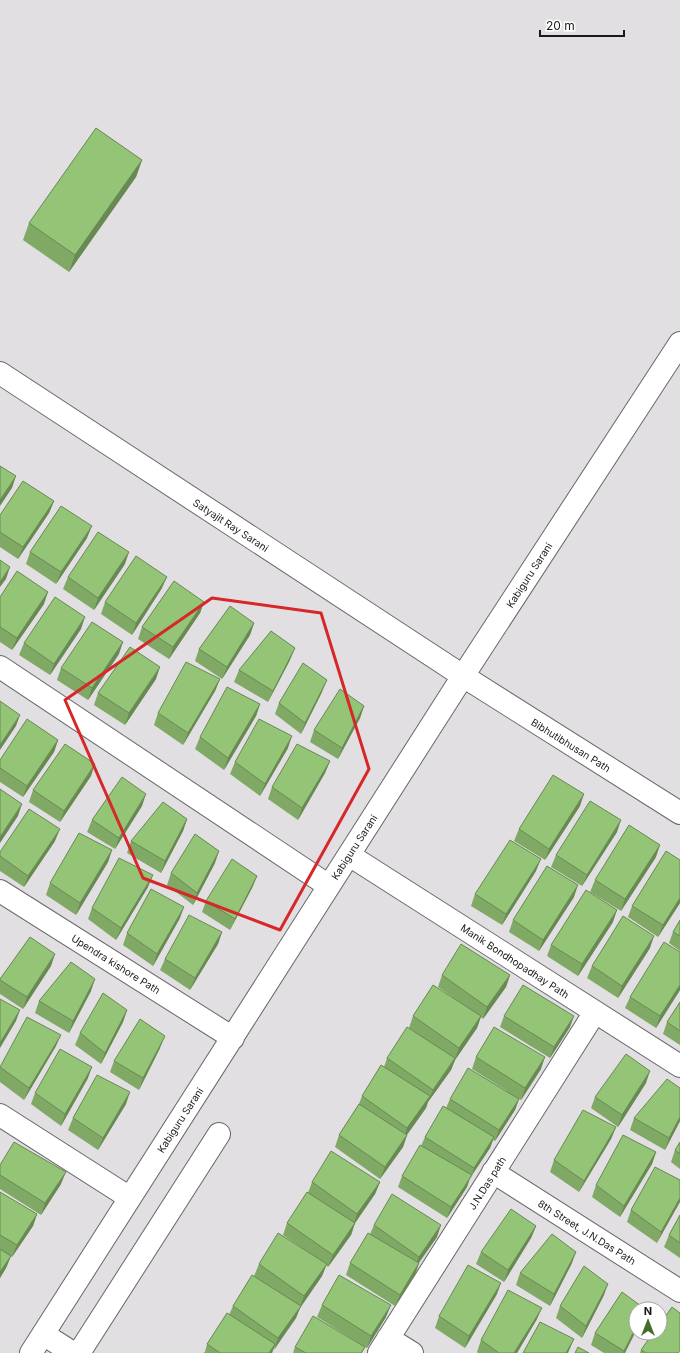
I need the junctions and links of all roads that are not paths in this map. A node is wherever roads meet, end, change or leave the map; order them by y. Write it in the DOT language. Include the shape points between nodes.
graph roads {
  1 [pos="680,343"];
  2 [pos="0,373"];
  3 [pos="0,667"];
  4 [pos="463,676"];
  5 [pos="680,813"];
  6 [pos="349,855"];
  7 [pos="329,886"];
  8 [pos="0,891"];
  9 [pos="595,1012"];
  10 [pos="233,1038"];
  11 [pos="680,1066"];
  12 [pos="0,1115"];
  13 [pos="219,1134"];
  14 [pos="493,1172"];
  15 [pos="130,1198"];
  16 [pos="680,1291"];
  17 [pos="43,1334"];
  18 [pos="383,1346"];
  19 [pos="31,1353"];
  20 [pos="73,1353"];
  21 [pos="79,1353"];
  22 [pos="412,1353"];
  1 -- 4 [label="street, Kabiguru Sarani"];
  2 -- 4 [label="street, Satyajit Ray Sarani"];
  3 -- 7 [label="street"];
  4 -- 5 [label="street, Bibhutibhusan Path"];
  4 -- 6 [label="street, Kabiguru Sarani"];
  6 -- 7 [label="street, Kabiguru Sarani"];
  6 -- 9 [label="street, Manik Bondhopadhay Path"];
  7 -- 10 [label="street, Kabiguru Sarani"];
  8 -- 10 [label="street, Upendra kishore Path"];
  9 -- 11 [label="street, Manik Bondhopadhay Path"];
  9 -- 14 [label="street, J.N.Das path"];
  10 -- 15 [label="street, Kabiguru Sarani"];
  12 -- 15 [label="street"];
  13 -- 21 [label="street"];
  14 -- 16 [label="street, 8th Street, J.N.Das Path"];
  14 -- 18 [label="street, J.N.Das path"];
  15 -- 17 [label="street, Kabiguru Sarani"];
  17 -- 19 [label="street, Kabiguru Sarani"];
  17 -- 20 [label="street"];
  18 -- 22 [label="street"];
}
